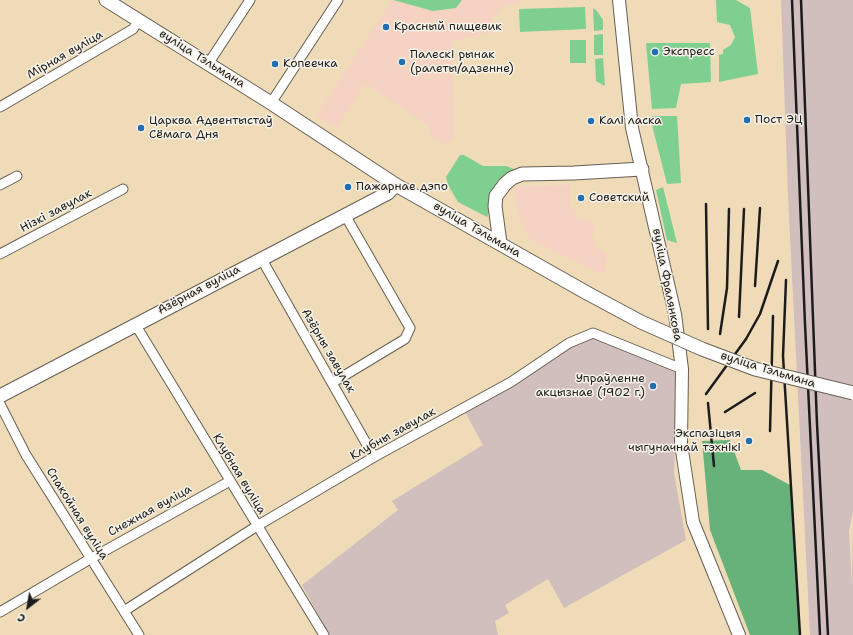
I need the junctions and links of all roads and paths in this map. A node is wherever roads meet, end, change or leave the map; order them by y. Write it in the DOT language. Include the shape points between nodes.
graph roads {
  1 [pos="106,0"];
  2 [pos="250,0"];
  3 [pos="338,0"];
  4 [pos="619,0"];
  5 [pos="139,20"];
  6 [pos="208,64"];
  7 [pos="271,103"];
  8 [pos="0,107"];
  9 [pos="642,169"];
  10 [pos="17,176"];
  11 [pos="0,185"];
  12 [pos="396,185"];
  13 [pos="123,189"];
  14 [pos="345,215"];
  15 [pos="502,244"];
  16 [pos="0,254"];
  17 [pos="260,258"];
  18 [pos="135,324"];
  19 [pos="682,369"];
  20 [pos="332,383"];
  21 [pos="853,393"];
  22 [pos="0,396"];
  23 [pos="0,404"];
  24 [pos="374,457"];
  25 [pos="230,481"];
  26 [pos="256,526"];
  27 [pos="90,558"];
  28 [pos="124,611"];
  29 [pos="0,612"];
  30 [pos="139,635"];
  31 [pos="324,635"];
  32 [pos="738,635"];
  1 -- 5 [label="main road, вуліца Тэльмана"];
  2 -- 6 [label="street"];
  3 -- 7 [label="street"];
  4 -- 9 [label="street, вуліца Фралянкова" via="632,128"];
  5 -- 6 [label="main road, вуліца Тэльмана"];
  5 -- 8 [label="street, Мірная вуліца" via="133,29"];
  6 -- 7 [label="main road, вуліца Тэльмана"];
  7 -- 12 [label="main road, вуліца Тэльмана"];
  9 -- 15 [label="main road" via="522,174 512,178 496,196 495,206"];
  9 -- 19 [label="street, вуліца Фралянкова" via="676,314"];
  10 -- 11 [label="street"];
  12 -- 14 [label="main road, Азёрная вуліца" via="388,193"];
  12 -- 15 [label="main road, вуліца Тэльмана"];
  13 -- 16 [label="street, Нізкі завулак"];
  14 -- 17 [label="main road, Азёрная вуліца"];
  14 -- 20 [label="street" via="410,328 405,339"];
  15 -- 21 [label="main road, вуліца Тэльмана, bridge" via="641,322 702,349 755,368"];
  17 -- 18 [label="main road, Азёрная вуліца"];
  17 -- 20 [label="street, Азёрны завулак"];
  18 -- 22 [label="main road, Азёрная вуліца"];
  18 -- 25 [label="street, Клубная вуліца"];
  19 -- 24 [label="street, Клубны завулак" via="593,333 569,343 511,382"];
  19 -- 32 [label="street, вуліца Фралянкова" via="681,444 693,522"];
  20 -- 24 [label="street, Азёрны завулак"];
  23 -- 27 [label="street, Спакойная вуліца" via="26,455"];
  24 -- 26 [label="street, Клубны завулак"];
  25 -- 26 [label="street, Клубная вуліца"];
  25 -- 27 [label="street, Снежная вуліца"];
  26 -- 28 [label="street, Клубны завулак"];
  26 -- 31 [label="street, Клубная вуліца"];
  27 -- 28 [label="street, Спакойная вуліца"];
  27 -- 29 [label="street, Снежная вуліца"];
  28 -- 30 [label="street, Спакойная вуліца"];
}
